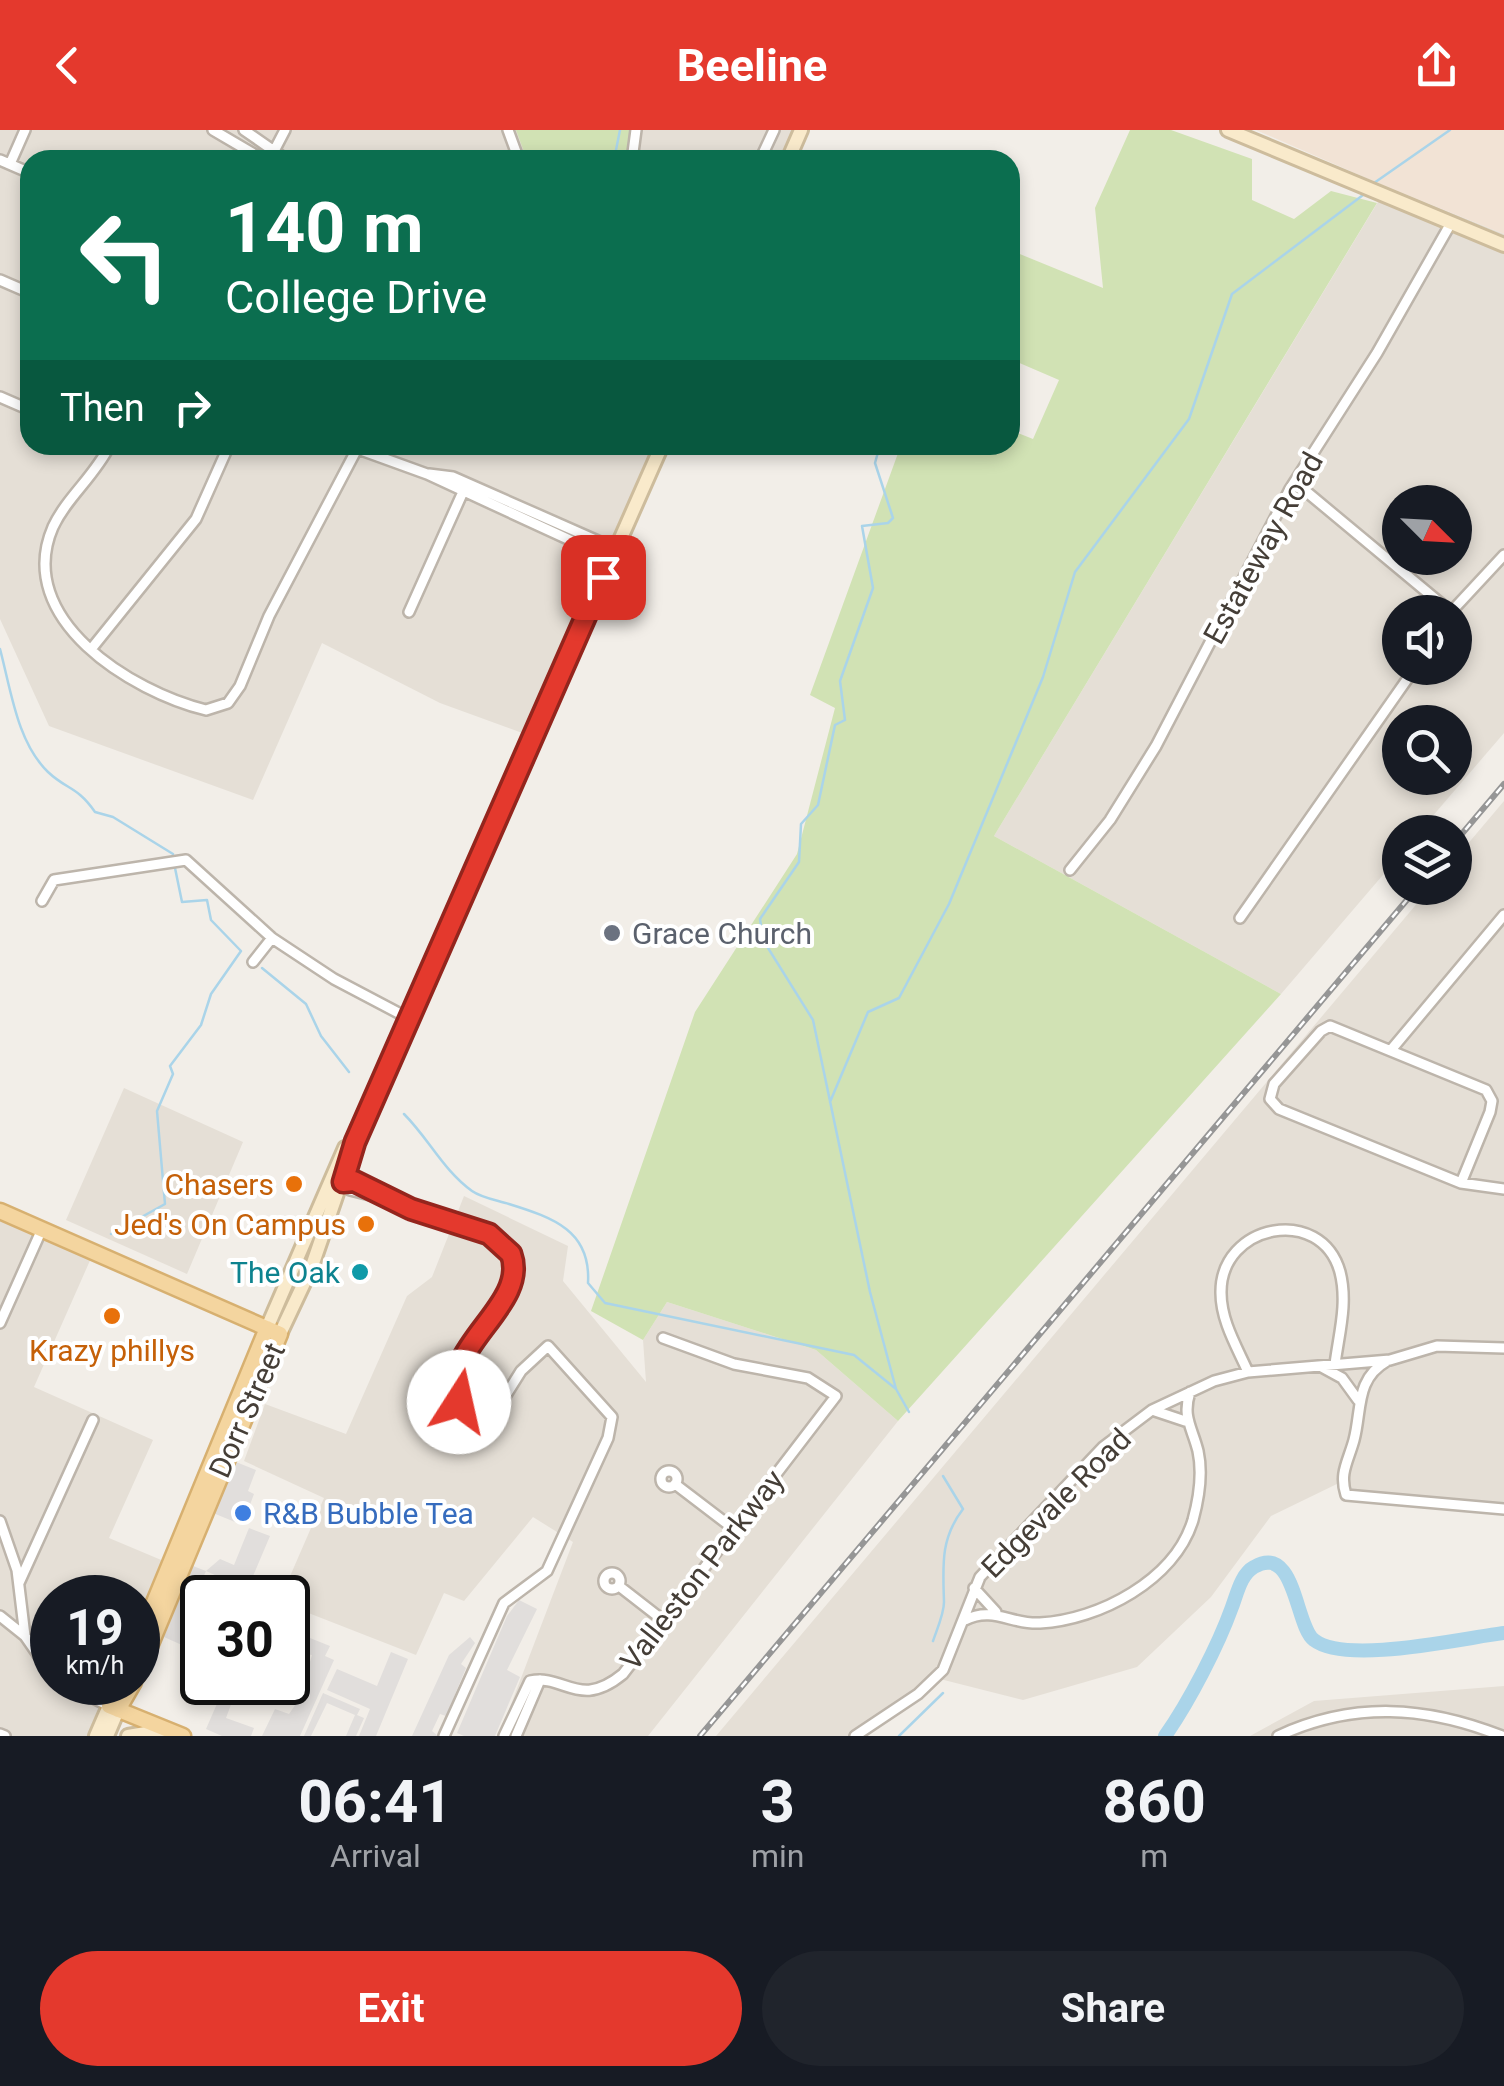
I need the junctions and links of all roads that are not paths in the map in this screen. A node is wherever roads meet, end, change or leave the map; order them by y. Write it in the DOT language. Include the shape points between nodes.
graph roads {
  1 [pos="25,130"];
  2 [pos="213,130"];
  3 [pos="244,130"];
  4 [pos="1228,130"];
  5 [pos="254,150"];
  6 [pos="263,150"];
  7 [pos="5,162"];
  8 [pos="1451,223"];
  9 [pos="1504,245"];
  10 [pos="105,455"];
  11 [pos="225,455"];
  12 [pos="354,455"];
  13 [pos="378,455"];
  14 [pos="654,455"];
  15 [pos="1296,483"];
  16 [pos="474,486"];
  17 [pos="461,490"];
  18 [pos="614,554"];
  19 [pos="1504,556"];
  20 [pos="1431,595"];
  21 [pos="1467,595"];
  22 [pos="409,612"];
  23 [pos="92,648"];
  24 [pos="1403,685"];
  25 [pos="1070,870"];
  26 [pos="42,901"];
  27 [pos="1504,915"];
  28 [pos="1240,918"];
  29 [pos="272,938"];
  30 [pos="254,962"];
  31 [pos="408,1018"];
  32 [pos="1391,1050"];
  33 [pos="353,1146"];
  34 [pos="346,1183"];
  35 [pos="1461,1183"];
  36 [pos="1504,1189"];
  37 [pos="0,1211"];
  38 [pos="42,1229"];
  39 [pos="0,1323"];
  40 [pos="274,1331"];
  41 [pos="663,1338"];
  42 [pos="1504,1348"];
  43 [pos="1390,1360"];
  44 [pos="1336,1364"];
  45 [pos="1315,1365"];
  46 [pos="1248,1372"];
  47 [pos="1190,1392"];
  48 [pos="1358,1400"];
  49 [pos="1152,1410"];
  50 [pos="93,1420"];
  51 [pos="1185,1421"];
  52 [pos="675,1484"];
  53 [pos="1504,1510"];
  54 [pos="0,1522"];
  55 [pos="734,1529"];
  56 [pos="10,1550"];
  57 [pos="0,1559"];
  58 [pos="19,1583"];
  59 [pos="619,1586"];
  60 [pos="974,1588"];
  61 [pos="160,1591"];
  62 [pos="997,1613"];
  63 [pos="0,1616"];
  64 [pos="160,1619"];
  65 [pos="964,1620"];
  66 [pos="664,1621"];
  67 [pos="24,1636"];
  68 [pos="30,1645"];
  69 [pos="540,1680"];
  70 [pos="108,1705"];
  71 [pos="115,1705"];
  72 [pos="116,1705"];
  73 [pos="114,1708"];
  74 [pos="167,1730"];
  75 [pos="1282,1735"];
  76 [pos="96,1736"];
  77 [pos="107,1736"];
  78 [pos="128,1736"];
  79 [pos="183,1736"];
  80 [pos="444,1736"];
  81 [pos="504,1736"];
  82 [pos="516,1736"];
  83 [pos="855,1736"];
  84 [pos="1502,1736"];
  1 -- 7 [label="street"];
  2 -- 5 [label="street"];
  3 -- 6 [label="street"];
  4 -- 8 [label="main road"];
  8 -- 9 [label="main road"];
  8 -- 15 [label="street, Estateway Road"];
  10 -- 23 [label="street" via="64,508 46,552 57,610"];
  11 -- 23 [label="street" via="196,519"];
  12 -- 23 [label="street" via="240,686 219,708 189,706 142,685"];
  13 -- 17 [label="street"];
  14 -- 18 [label="main road, Dorr Street"];
  15 -- 20 [label="street"];
  15 -- 25 [label="street, Estateway Road" via="1156,746"];
  16 -- 17 [label="street"];
  16 -- 17 [label="street"];
  16 -- 18 [label="street"];
  17 -- 18 [label="street"];
  17 -- 22 [label="street"];
  18 -- 31 [label="main road, Dorr Street"];
  19 -- 21 [label="street"];
  24 -- 28 [label="street"];
  26 -- 29 [label="street" via="54,880 186,860"];
  27 -- 32 [label="street"];
  29 -- 30 [label="street"];
  29 -- 31 [label="street"];
  31 -- 33 [label="main road, Dorr Street"];
  32 -- 35 [label="street" via="1490,1094 1490,1112"];
  32 -- 35 [label="street" via="1330,1026 1270,1094 1275,1107"];
  33 -- 34 [label="main road, Dorr Street"];
  33 -- 40 [label="main road, Dorr Street" via="345,1148"];
  34 -- 40 [label="main road, Dorr Street" via="295,1309"];
  34 -- 80 [label="street" via="489,1234 511,1254 512,1282 456,1381 463,1406 496,1411 520,1371 548,1346 612,1416 550,1566 504,1604"];
  35 -- 36 [label="street"];
  37 -- 38 [label="main road"];
  38 -- 39 [label="street"];
  38 -- 40 [label="main road"];
  40 -- 61 [label="main road, Dorr Street"];
  40 -- 64 [label="main road, Dorr Street"];
  41 -- 55 [label="street, Valleston Parkway" via="734,1364 808,1378 836,1396"];
  42 -- 43 [label="street, Edgevale Road" via="1437,1346"];
  43 -- 44 [label="street, Edgevale Road"];
  43 -- 48 [label="street" via="1371,1374"];
  44 -- 45 [label="street, Edgevale Road"];
  44 -- 46 [label="street" via="1344,1307 1334,1258 1308,1235 1268,1230 1238,1247 1223,1277 1225,1318"];
  45 -- 46 [label="street, Edgevale Road"];
  45 -- 48 [label="street" via="1342,1378"];
  46 -- 47 [label="street, Edgevale Road"];
  47 -- 49 [label="street, Edgevale Road"];
  47 -- 51 [label="street"];
  48 -- 53 [label="street" via="1342,1470 1346,1496"];
  49 -- 51 [label="street"];
  49 -- 60 [label="street, Edgevale Road" via="1103,1447 1028,1522"];
  50 -- 58 [label="street"];
  51 -- 62 [label="street" via="1199,1454 1200,1490 1192,1524 1167,1564 1122,1598 1070,1618 1036,1624"];
  52 -- 55 [label="street"];
  54 -- 56 [label="street"];
  55 -- 66 [label="street, Valleston Parkway"];
  56 -- 57 [label="street"];
  56 -- 58 [label="street"];
  58 -- 67 [label="street"];
  59 -- 66 [label="street"];
  60 -- 62 [label="street"];
  60 -- 65 [label="street, Edgevale Road"];
  62 -- 65 [label="street"];
  63 -- 67 [label="street"];
  65 -- 83 [label="street, Edgevale Road" via="936,1678"];
  66 -- 69 [label="street, Valleston Parkway" via="623,1674 601,1687 572,1690"];
  67 -- 68 [label="street"];
  69 -- 81 [label="street" via="526,1685"];
  69 -- 82 [label="street"];
  70 -- 73 [label="street"];
  71 -- 73 [label="main road"];
  72 -- 73 [label="main road"];
  73 -- 74 [label="main road"];
  73 -- 76 [label="main road"];
  73 -- 77 [label="main road"];
  74 -- 78 [label="main road"];
  74 -- 79 [label="main road"];
  75 -- 84 [label="street" via="1324,1718 1394,1710 1440,1714"];
}
